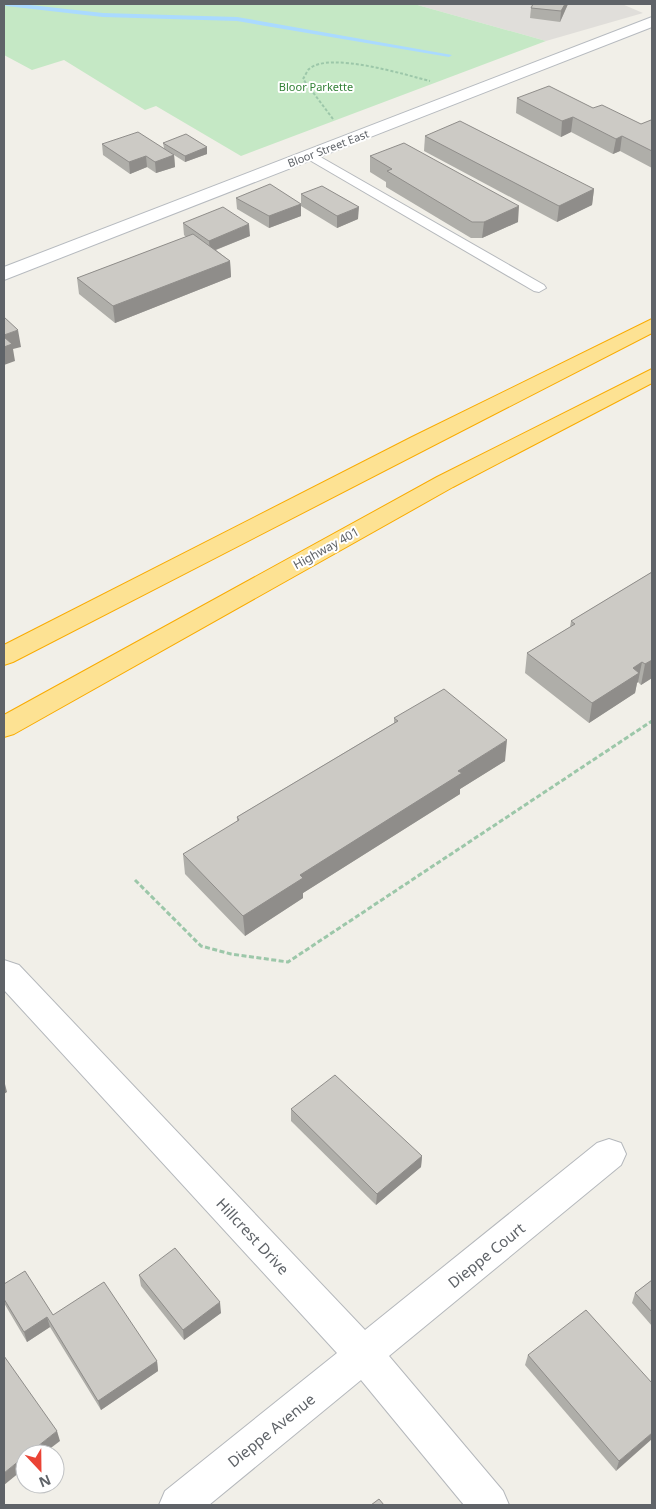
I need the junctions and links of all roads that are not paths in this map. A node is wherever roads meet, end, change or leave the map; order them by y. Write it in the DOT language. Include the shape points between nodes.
graph roads {
  1 [pos="652,22"];
  2 [pos="310,155"];
  3 [pos="4,274"];
  4 [pos="539,288"];
  5 [pos="652,325"];
  6 [pos="652,375"];
  7 [pos="4,656"];
  8 [pos="4,728"];
  9 [pos="6,973"];
  10 [pos="609,1154"];
  11 [pos="364,1355"];
  12 [pos="179,1505"];
  13 [pos="490,1505"];
  1 -- 2 [label="main road, Bloor Street East"];
  2 -- 3 [label="main road, Bloor Street East"];
  2 -- 4 [label="lane"];
  5 -- 7 [label="highway"];
  6 -- 8 [label="highway, Highway 401" via="445,482"];
  9 -- 11 [label="main road, Hillcrest Drive"];
  10 -- 11 [label="main road, Dieppe Court"];
  11 -- 12 [label="main road, Dieppe Avenue"];
  11 -- 13 [label="main road, Hillcrest Drive"];
}
